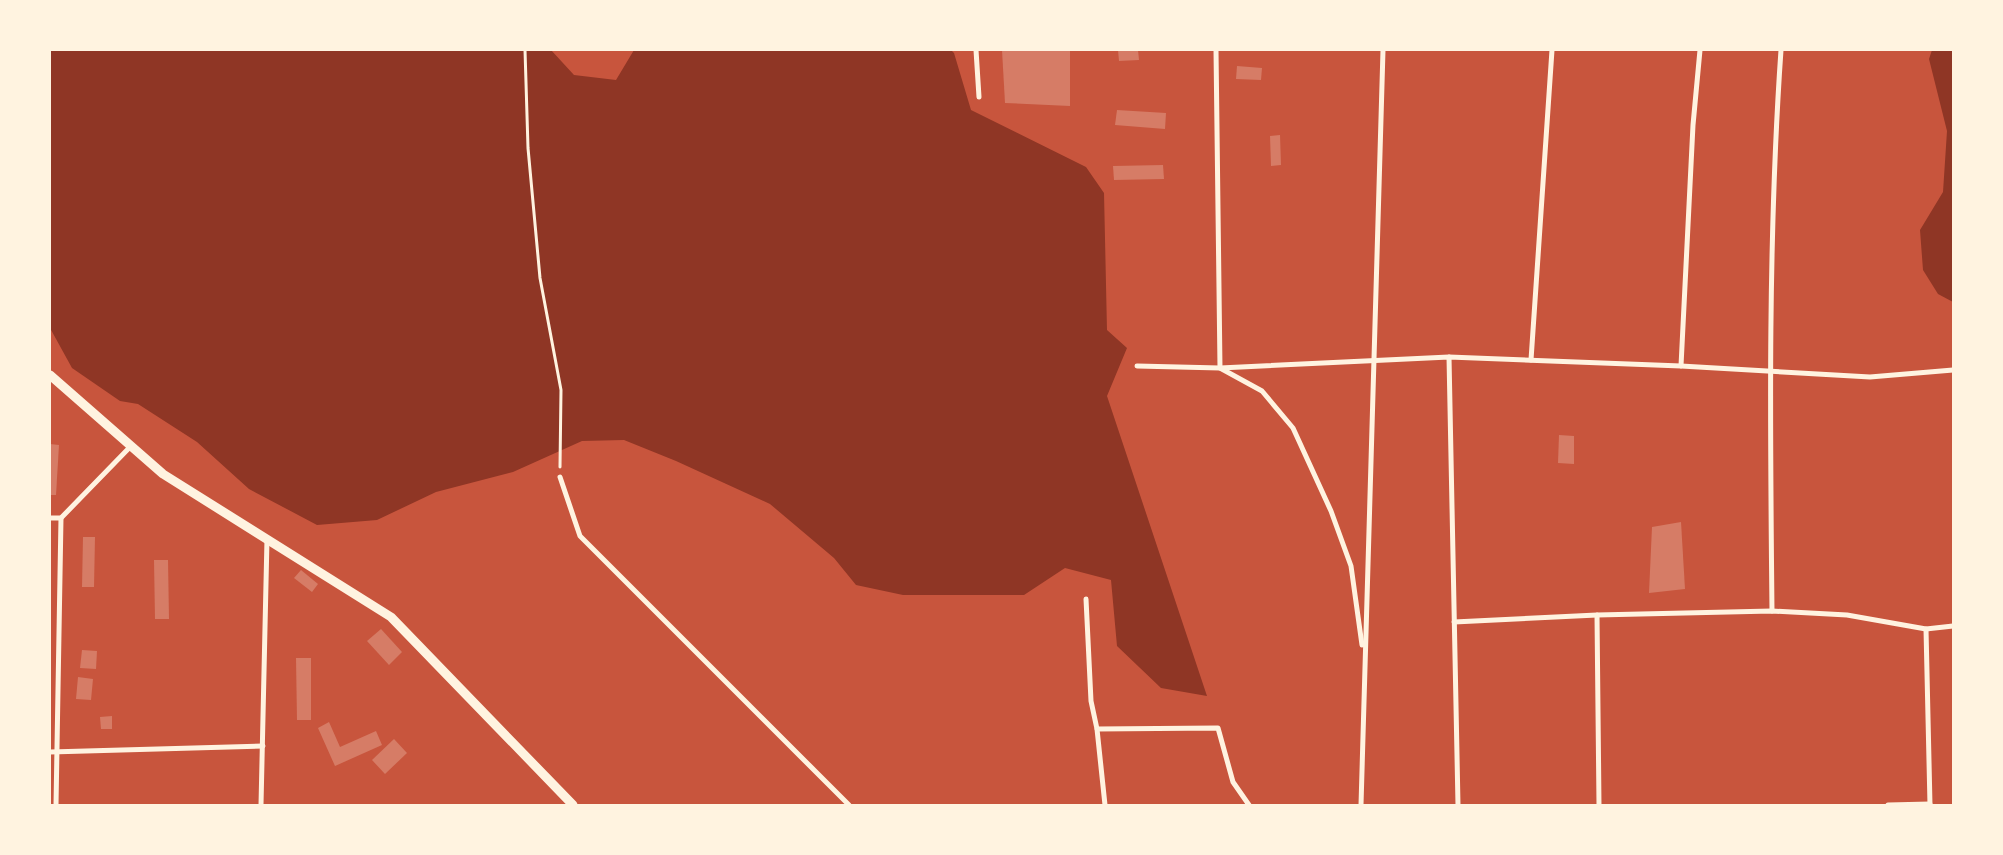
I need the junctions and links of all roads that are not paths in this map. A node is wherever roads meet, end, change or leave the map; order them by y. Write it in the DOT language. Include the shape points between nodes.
graph roads {
  1 [pos="976,50"];
  2 [pos="1216,50"];
  3 [pos="1383,50"];
  4 [pos="1552,50"];
  5 [pos="1700,50"];
  6 [pos="1781,50"];
  7 [pos="979,97"];
  8 [pos="1449,357"];
  9 [pos="1373,360"];
  10 [pos="1531,360"];
  11 [pos="1137,366"];
  12 [pos="1681,366"];
  13 [pos="1220,368"];
  14 [pos="1953,370"];
  15 [pos="1769,371"];
  16 [pos="50,374"];
  17 [pos="132,446"];
  18 [pos="560,477"];
  19 [pos="50,518"];
  20 [pos="61,518"];
  21 [pos="266,539"];
  22 [pos="1086,599"];
  23 [pos="1772,611"];
  24 [pos="1596,615"];
  25 [pos="1454,622"];
  26 [pos="1953,626"];
  27 [pos="1926,629"];
  28 [pos="1365,660"];
  29 [pos="1097,729"];
  30 [pos="263,746"];
  31 [pos="50,752"];
  32 [pos="57,752"];
  33 [pos="56,805"];
  34 [pos="262,805"];
  35 [pos="574,805"];
  36 [pos="849,805"];
  37 [pos="1105,805"];
  38 [pos="1249,805"];
  39 [pos="1361,805"];
  40 [pos="1458,805"];
  41 [pos="1599,805"];
  42 [pos="1888,805"];
  43 [pos="1930,805"];
  1 -- 7 [label="street"];
  2 -- 13 [label="street"];
  3 -- 9 [label="street"];
  4 -- 10 [label="street"];
  5 -- 12 [label="street"];
  6 -- 15 [label="street" via="1775,139"];
  8 -- 9 [label="street"];
  8 -- 10 [label="street"];
  8 -- 25 [label="street"];
  9 -- 13 [label="street"];
  9 -- 28 [label="street"];
  10 -- 12 [label="street"];
  11 -- 13 [label="street"];
  12 -- 15 [label="street"];
  13 -- 28 [label="street" via="1262,391 1293,428 1331,511 1351,566"];
  14 -- 15 [label="street" via="1870,377"];
  15 -- 23 [label="street"];
  16 -- 17 [label="main road"];
  17 -- 20 [label="street"];
  17 -- 21 [label="main road" via="163,474"];
  18 -- 36 [label="street" via="580,536"];
  19 -- 20 [label="street"];
  20 -- 32 [label="street"];
  21 -- 30 [label="street"];
  21 -- 35 [label="main road" via="391,617"];
  22 -- 29 [label="street" via="1091,701"];
  23 -- 24 [label="street"];
  23 -- 27 [label="street" via="1847,615"];
  24 -- 25 [label="street"];
  24 -- 41 [label="street"];
  25 -- 40 [label="street"];
  26 -- 27 [label="street"];
  27 -- 43 [label="street"];
  28 -- 39 [label="street"];
  29 -- 37 [label="street"];
  29 -- 38 [label="street" via="1218,728 1232,782"];
  30 -- 32 [label="street"];
  30 -- 34 [label="street"];
  31 -- 32 [label="street"];
  32 -- 33 [label="street"];
  42 -- 43 [label="street"];
}
